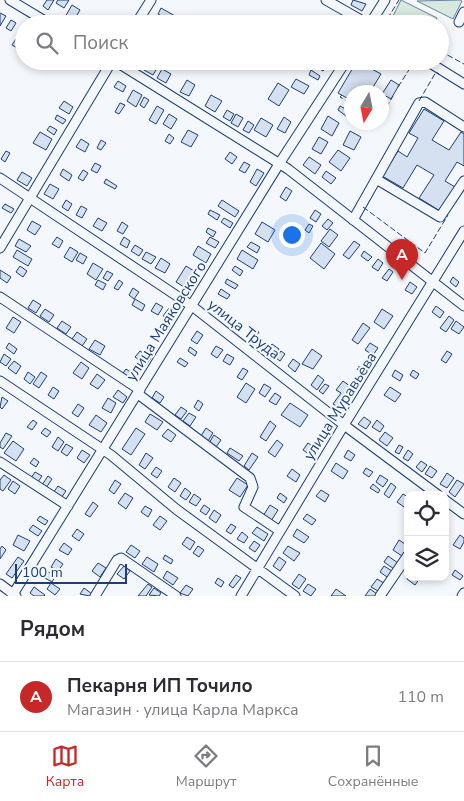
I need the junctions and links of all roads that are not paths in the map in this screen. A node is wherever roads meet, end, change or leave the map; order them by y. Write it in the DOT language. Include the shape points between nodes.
graph roads {
  1 [pos="10,0"];
  2 [pos="151,0"];
  3 [pos="326,0"];
  4 [pos="385,0"];
  5 [pos="464,12"];
  6 [pos="35,15"];
  7 [pos="142,15"];
  8 [pos="355,15"];
  9 [pos="376,15"];
  10 [pos="459,22"];
  11 [pos="108,70"];
  12 [pos="129,70"];
  13 [pos="340,70"];
  14 [pos="441,70"];
  15 [pos="464,84"];
  16 [pos="464,127"];
  17 [pos="280,164"];
  18 [pos="0,178"];
  19 [pos="376,179"];
  20 [pos="464,181"];
  21 [pos="30,197"];
  22 [pos="353,220"];
  23 [pos="464,231"];
  24 [pos="0,248"];
  25 [pos="433,282"];
  26 [pos="0,297"];
  27 [pos="192,306"];
  28 [pos="464,306"];
  29 [pos="0,381"];
  30 [pos="139,392"];
  31 [pos="344,425"];
  32 [pos="103,450"];
  33 [pos="0,462"];
  34 [pos="433,491"];
  35 [pos="449,503"];
  36 [pos="68,506"];
  37 [pos="464,514"];
  38 [pos="280,531"];
  39 [pos="404,561"];
  40 [pos="258,569"];
  41 [pos="0,584"];
  42 [pos="464,593"];
  43 [pos="14,595"];
  44 [pos="95,596"];
  45 [pos="176,596"];
  46 [pos="242,596"];
  47 [pos="295,596"];
  48 [pos="380,596"];
  49 [pos="462,596"];
  1 -- 6 [label="street"];
  2 -- 7 [label="street"];
  3 -- 8 [label="street"];
  4 -- 9 [label="street"];
  5 -- 10 [label="street"];
  11 -- 21 [label="street"];
  12 -- 17 [label="street"];
  13 -- 17 [label="street, улица Маяковского"];
  14 -- 15 [label="street"];
  16 -- 19 [label="street" via="425,102 419,104"];
  17 -- 22 [label="street"];
  17 -- 27 [label="street, улица Маяковского"];
  18 -- 21 [label="street, улица Труда"];
  19 -- 20 [label="street" via="440,217"];
  19 -- 22 [label="street"];
  21 -- 24 [label="street"];
  21 -- 27 [label="street, улица Труда"];
  22 -- 25 [label="street"];
  23 -- 25 [label="street, улица Муравьёва"];
  25 -- 28 [label="street"];
  25 -- 31 [label="street, улица Муравьёва"];
  26 -- 30 [label="street"];
  27 -- 30 [label="street, улица Маяковского"];
  27 -- 31 [label="street, улица Труда"];
  29 -- 32 [label="street"];
  30 -- 32 [label="street, улица Маяковского"];
  30 -- 38 [label="street" via="250,478 253,487 244,507"];
  31 -- 34 [label="street, улица Труда"];
  31 -- 38 [label="street, улица Муравьёва"];
  32 -- 36 [label="street, улица Маяковского"];
  32 -- 40 [label="street"];
  33 -- 36 [label="street"];
  35 -- 37 [label="street"];
  36 -- 43 [label="street, улица Маяковского"];
  38 -- 40 [label="street, улица Муравьёва"];
  39 -- 48 [label="street"];
  40 -- 46 [label="street, улица Муравьёва"];
  40 -- 47 [label="street"];
  41 -- 43 [label="street"];
  42 -- 49 [label="street"];
  44 -- 45 [label="street" via="121,558"];
}
